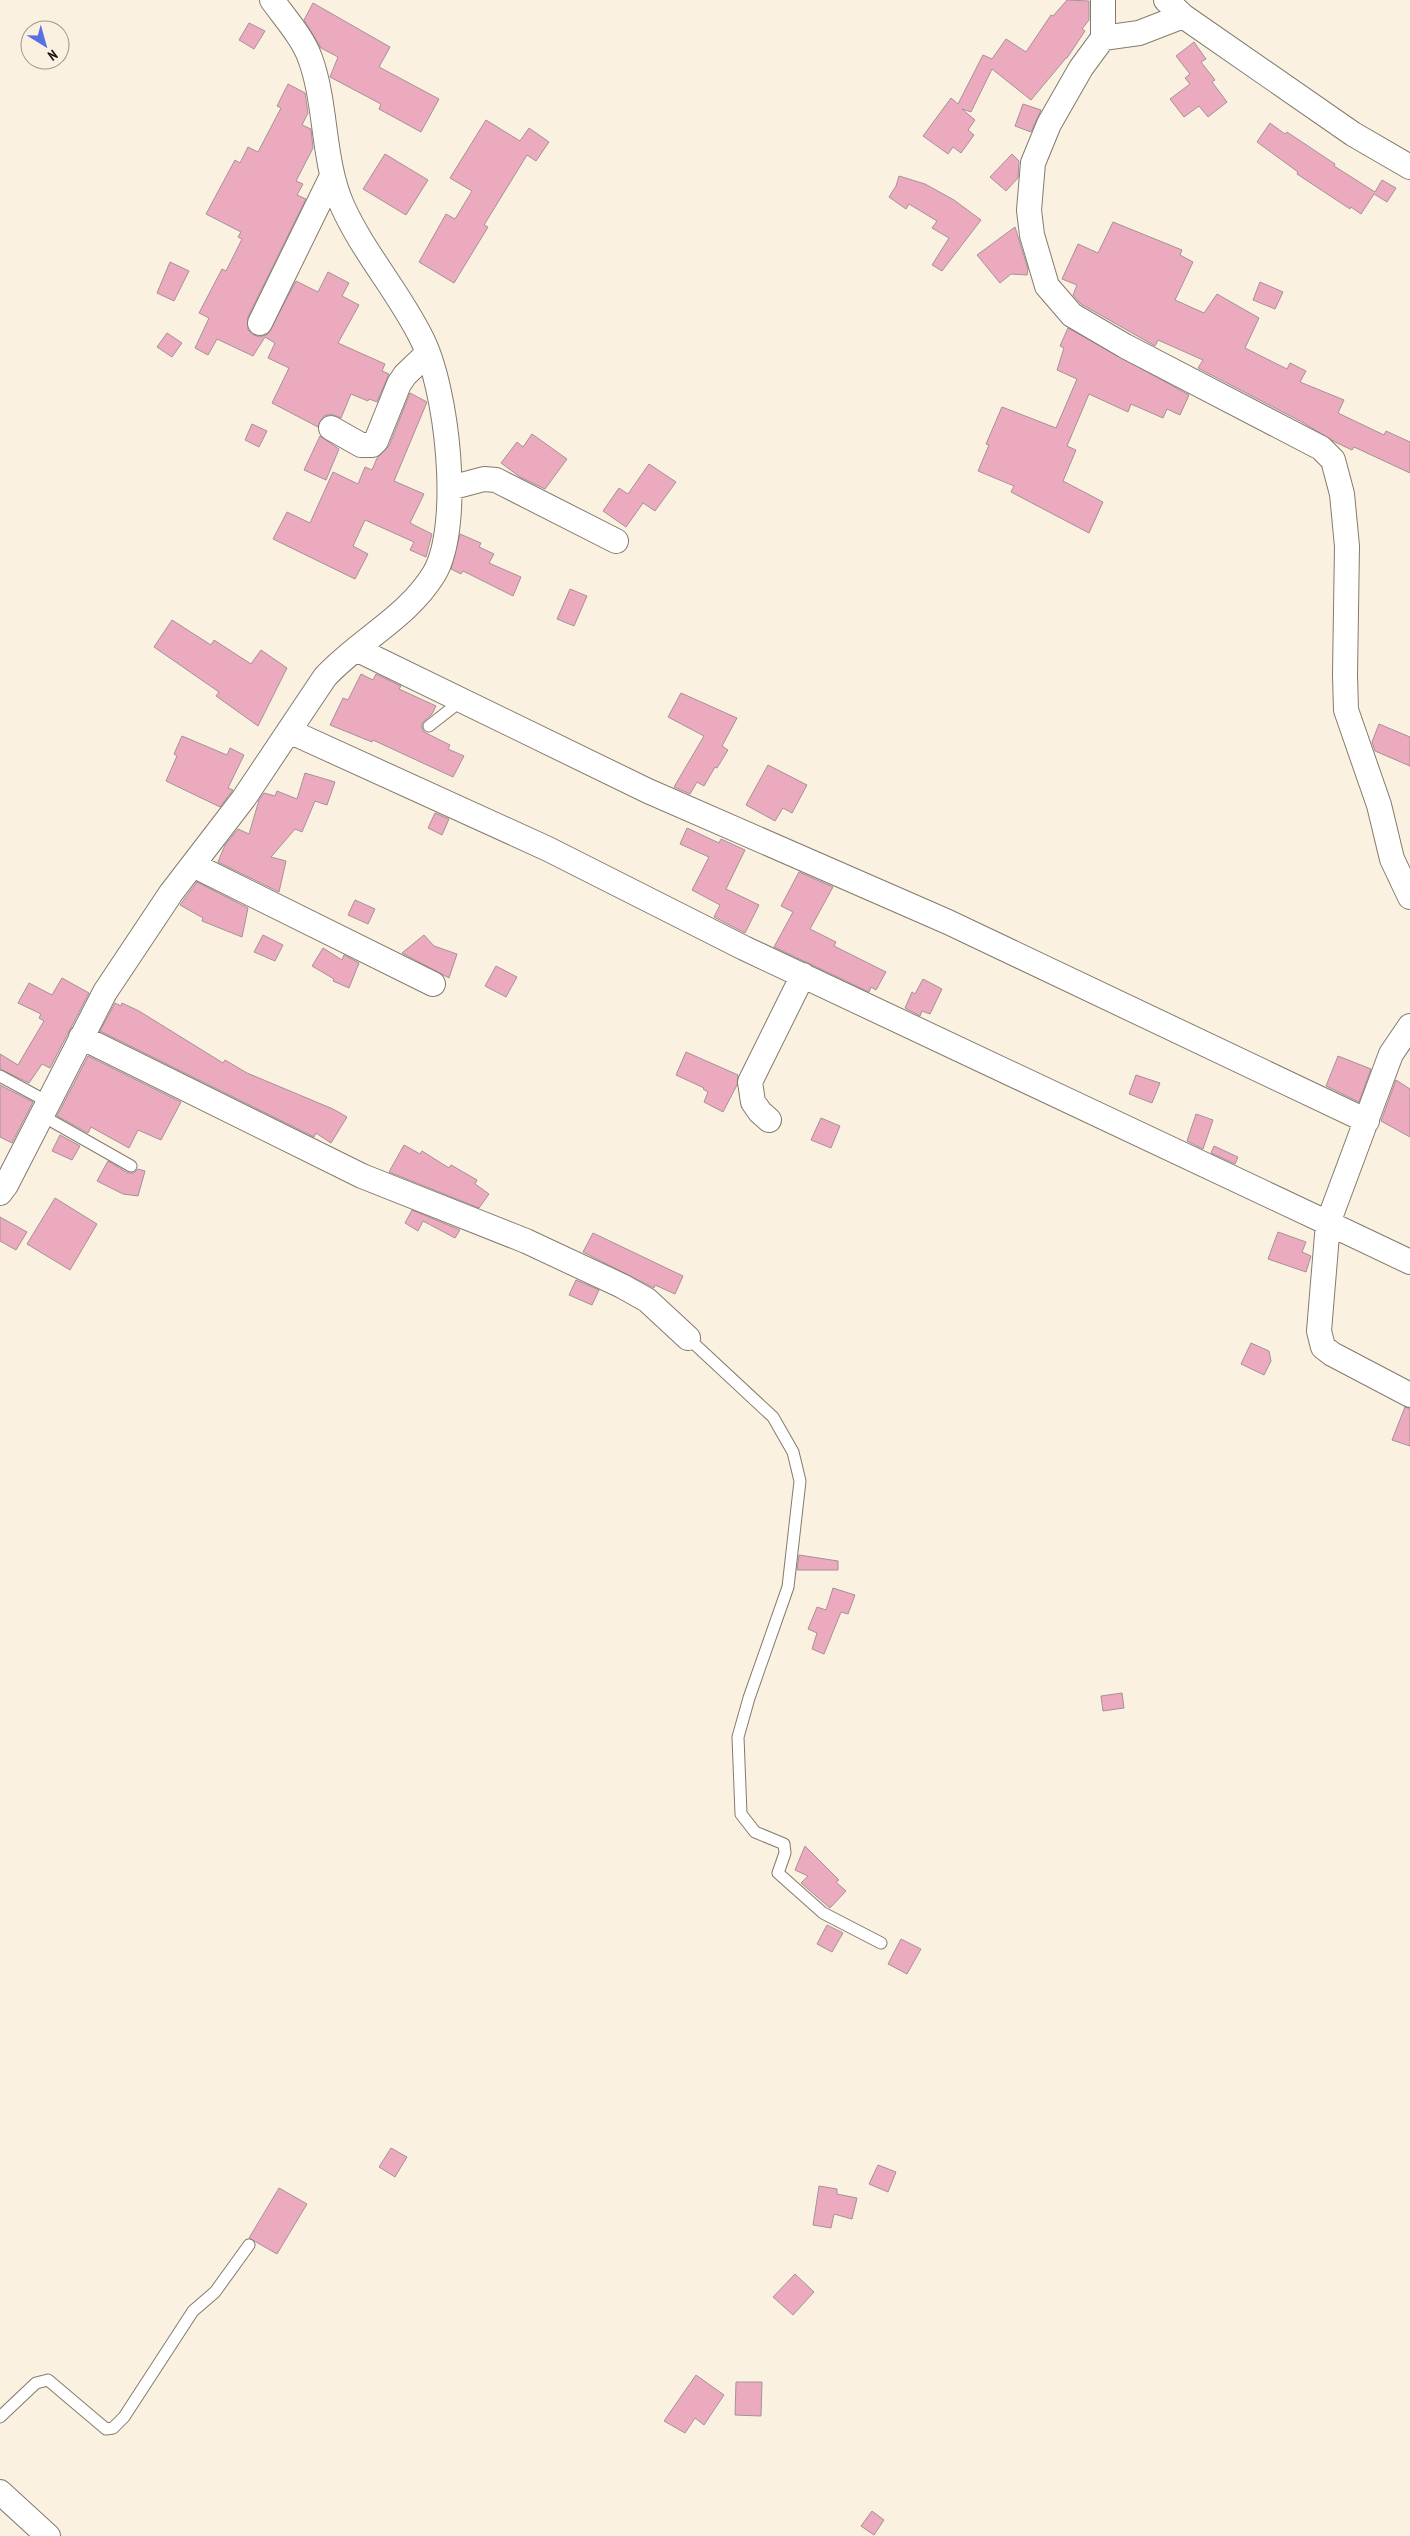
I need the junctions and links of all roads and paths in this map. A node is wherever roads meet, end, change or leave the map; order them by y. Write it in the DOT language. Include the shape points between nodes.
graph roads {
  1 [pos="272,0"];
  2 [pos="1103,0"];
  3 [pos="1166,0"];
  4 [pos="1183,16"];
  5 [pos="1103,38"];
  6 [pos="1410,167"];
  7 [pos="332,176"];
  8 [pos="260,323"];
  9 [pos="428,353"];
  10 [pos="331,428"];
  11 [pos="450,488"];
  12 [pos="616,541"];
  13 [pos="356,649"];
  14 [pos="461,701"];
  15 [pos="429,726"];
  16 [pos="289,731"];
  17 [pos="193,865"];
  18 [pos="1410,897"];
  19 [pos="803,975"];
  20 [pos="433,984"];
  21 [pos="1410,1026"];
  22 [pos="81,1037"];
  23 [pos="0,1076"];
  24 [pos="44,1109"];
  25 [pos="769,1120"];
  26 [pos="1367,1121"];
  27 [pos="131,1166"];
  28 [pos="0,1193"];
  29 [pos="1328,1223"];
  30 [pos="1410,1262"];
  31 [pos="688,1338"];
  32 [pos="1410,1395"];
  33 [pos="881,1943"];
  34 [pos="250,2245"];
  35 [pos="0,2416"];
  36 [pos="0,2492"];
  37 [pos="48,2536"];
  1 -- 7 [label="street" via="310,58"];
  2 -- 5 [label="street"];
  3 -- 4 [label="street"];
  4 -- 5 [label="street" via="1139,33"];
  4 -- 6 [label="street" via="1353,134"];
  5 -- 18 [label="street" via="1048,124 1033,163 1029,210 1039,265 1047,286 1072,315 1321,448 1333,460 1342,494 1347,546 1346,710 1379,805 1392,858"];
  7 -- 8 [label="street"];
  7 -- 9 [label="street" via="347,214 400,299"];
  9 -- 10 [label="street" via="399,384 376,442 361,445"];
  9 -- 11 [label="street" via="437,379"];
  11 -- 12 [label="street" via="484,479 496,480"];
  11 -- 13 [label="street" via="447,535 435,573 392,622"];
  13 -- 14 [label="street"];
  13 -- 16 [label="street" via="325,676"];
  14 -- 15 [label="lane"];
  14 -- 26 [label="street" via="648,791 948,922"];
  16 -- 17 [label="street"];
  16 -- 19 [label="street" via="548,849"];
  17 -- 20 [label="street"];
  17 -- 22 [label="street" via="105,992"];
  19 -- 25 [label="street" via="750,1082 753,1102"];
  19 -- 29 [label="street"];
  21 -- 26 [label="street" via="1391,1054"];
  22 -- 24 [label="street"];
  22 -- 31 [label="street" via="362,1176 526,1241 622,1286 647,1300"];
  23 -- 24 [label="lane"];
  24 -- 27 [label="lane"];
  24 -- 28 [label="street"];
  26 -- 29 [label="street"];
  29 -- 30 [label="street"];
  29 -- 32 [label="street" via="1320,1289 1318,1331 1321,1342 1332,1354"];
  31 -- 33 [label="lane" via="773,1417 793,1452 800,1482 788,1587 748,1698 738,1737 741,1814 756,1832 784,1844 785,1853 778,1873 823,1913"];
  34 -- 35 [label="lane" via="215,2292 193,2312 124,2418 113,2428 106,2428 48,2380 36,2383"];
  36 -- 37 [label="street"];
}
